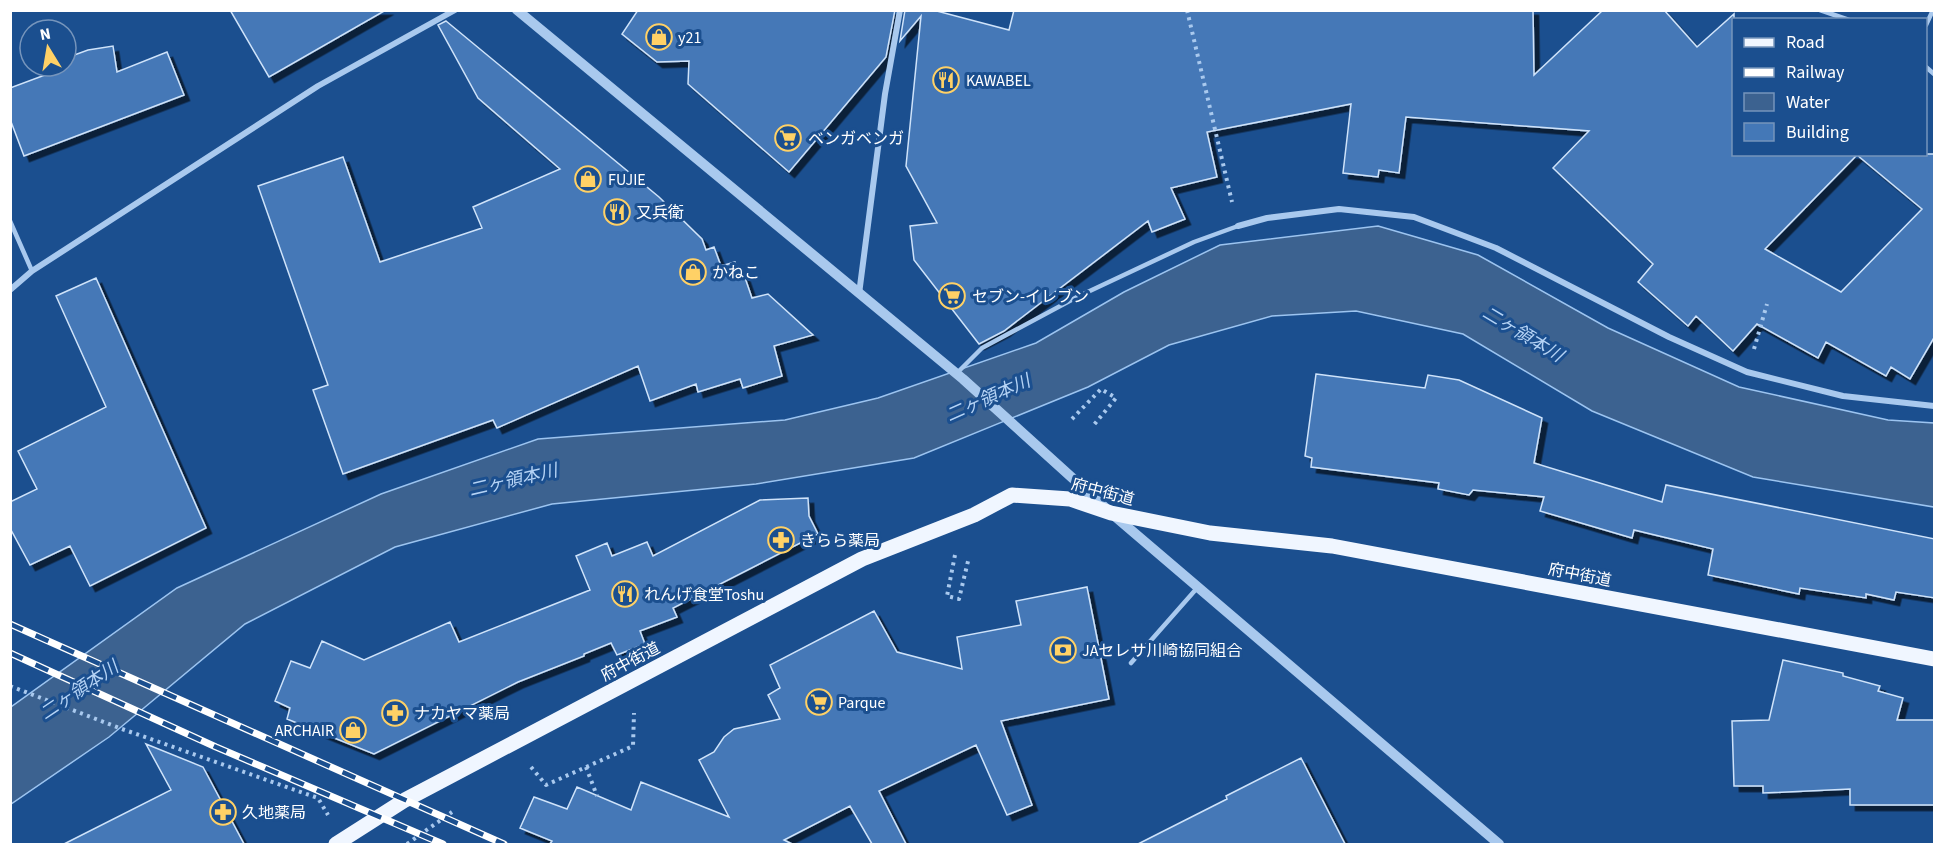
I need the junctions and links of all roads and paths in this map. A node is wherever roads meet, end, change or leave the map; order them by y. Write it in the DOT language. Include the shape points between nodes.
graph roads {
  1 [pos="455,10"];
  2 [pos="517,10"];
  3 [pos="900,10"];
  4 [pos="1187,10"];
  5 [pos="1820,10"];
  6 [pos="1843,18"];
  7 [pos="10,221"];
  8 [pos="1238,226"];
  9 [pos="32,271"];
  10 [pos="10,290"];
  11 [pos="859,294"];
  12 [pos="1767,304"];
  13 [pos="1747,372"];
  14 [pos="959,376"];
  15 [pos="1935,406"];
  16 [pos="1072,419"];
  17 [pos="1093,426"];
  18 [pos="1110,513"];
  19 [pos="956,555"];
  20 [pos="969,557"];
  21 [pos="1198,587"];
  22 [pos="1935,659"];
  23 [pos="1131,663"];
  24 [pos="10,686"];
  25 [pos="634,706"];
  26 [pos="526,762"];
  27 [pos="586,767"];
  28 [pos="597,796"];
  29 [pos="456,810"];
  30 [pos="339,843"];
  31 [pos="407,844"];
  32 [pos="1499,844"];
  1 -- 9 [label="street" via="318,86"];
  2 -- 11 [label="street"];
  3 -- 11 [label="street"];
  4 -- 8 [label="path"];
  5 -- 6 [label="lane"];
  7 -- 9 [label="lane"];
  8 -- 13 [label="street" via="1339,209 1414,218 1496,248 1669,337"];
  8 -- 14 [label="lane" via="1194,242 1077,297 982,348"];
  9 -- 10 [label="street"];
  11 -- 14 [label="street"];
  12 -- 13 [label="path"];
  13 -- 15 [label="street" via="1843,396"];
  14 -- 18 [label="street"];
  16 -- 17 [label="path" via="1101,389 1116,398"];
  18 -- 21 [label="street"];
  18 -- 22 [label="main road, 府中街道" via="1210,533 1332,546"];
  18 -- 30 [label="main road, 府中街道" via="1070,499 1012,495 974,515 862,559 405,800"];
  19 -- 20 [label="path" via="947,596 959,599"];
  21 -- 23 [label="lane"];
  21 -- 32 [label="street"];
  24 -- 30 [label="path" via="318,798"];
  25 -- 27 [label="path" via="633,746"];
  26 -- 27 [label="path" via="546,785"];
  27 -- 28 [label="path"];
  29 -- 31 [label="path"];
}
